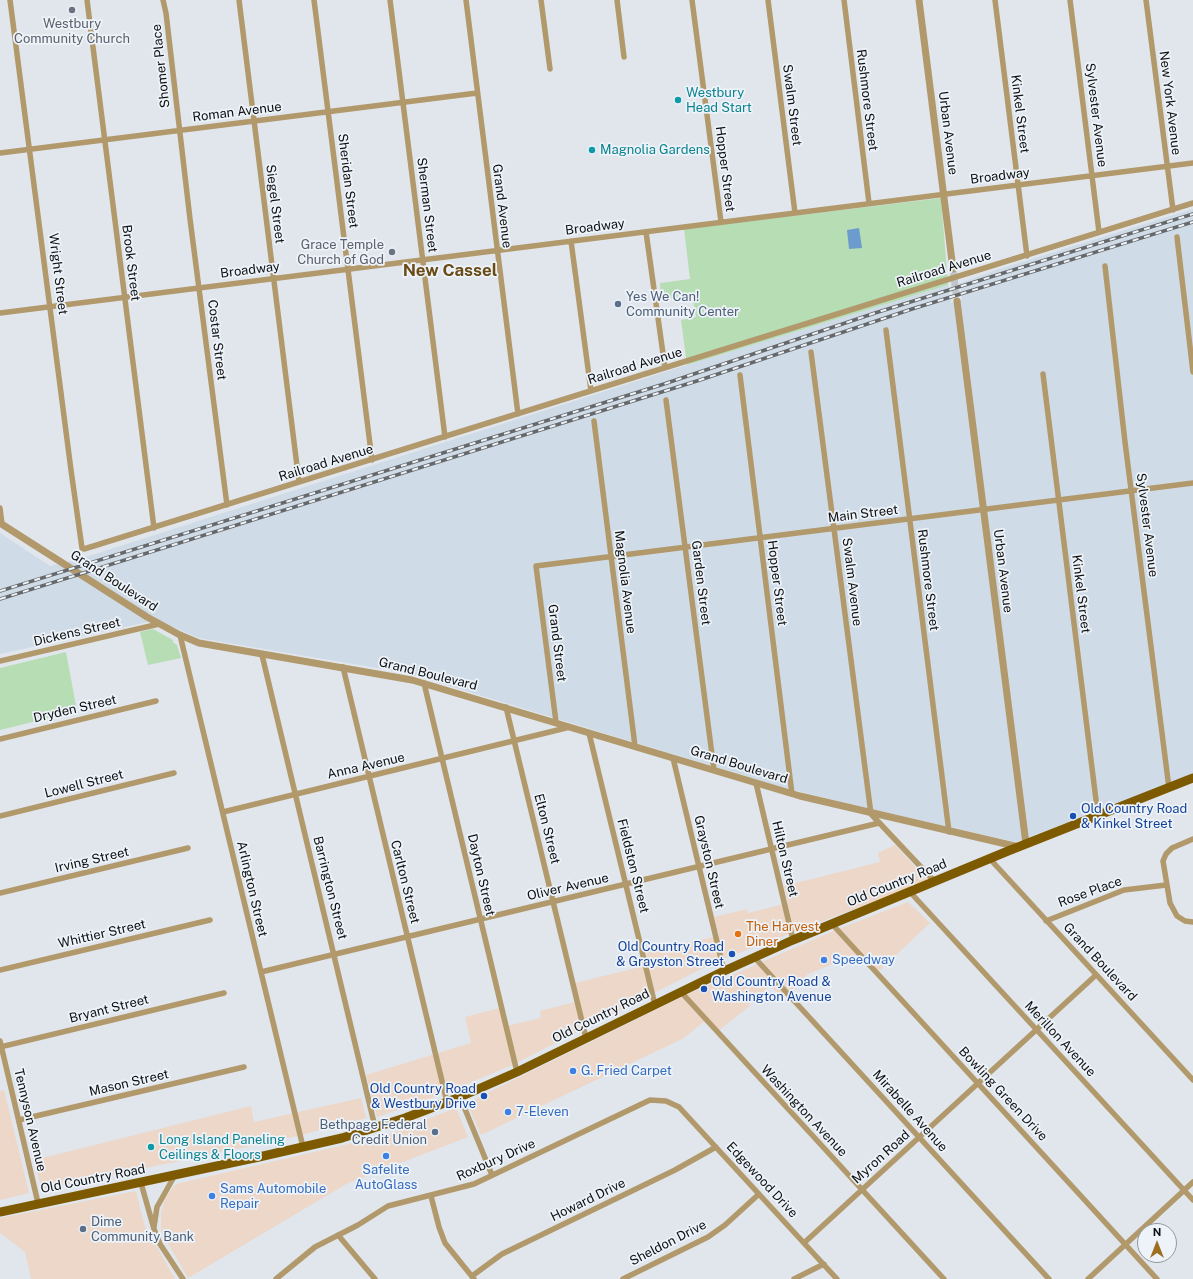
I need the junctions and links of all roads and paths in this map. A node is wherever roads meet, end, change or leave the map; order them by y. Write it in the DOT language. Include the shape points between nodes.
graph roads {
  1 [pos="10,0"];
  2 [pos="87,0"];
  3 [pos="163,0"];
  4 [pos="239,0"];
  5 [pos="314,0"];
  6 [pos="390,0"];
  7 [pos="466,0"];
  8 [pos="541,0"];
  9 [pos="617,0"];
  10 [pos="692,0"];
  11 [pos="768,0"];
  12 [pos="844,0"];
  13 [pos="919,0"];
  14 [pos="995,0"];
  15 [pos="1070,0"];
  16 [pos="1146,0"];
  17 [pos="624,57"];
  18 [pos="550,69"];
  19 [pos="477,93"];
  20 [pos="403,102"];
  21 [pos="328,112"];
  22 [pos="254,121"];
  23 [pos="180,130"];
  24 [pos="105,140"];
  25 [pos="30,149"];
  26 [pos="0,153"];
  27 [pos="1193,163"];
  28 [pos="1167,166"];
  29 [pos="1092,176"];
  30 [pos="1018,185"];
  31 [pos="944,194"];
  32 [pos="869,203"];
  33 [pos="1193,203"];
  34 [pos="1172,210"];
  35 [pos="795,213"];
  36 [pos="721,222"];
  37 [pos="646,232"];
  38 [pos="1099,232"];
  39 [pos="1177,237"];
  40 [pos="572,241"];
  41 [pos="497,250"];
  42 [pos="1027,256"];
  43 [pos="422,260"];
  44 [pos="1105,266"];
  45 [pos="348,269"];
  46 [pos="953,269"];
  47 [pos="274,278"];
  48 [pos="199,288"];
  49 [pos="124,298"];
  50 [pos="957,301"];
  51 [pos="51,306"];
  52 [pos="0,313"];
  53 [pos="886,330"];
  54 [pos="811,352"];
  55 [pos="665,368"];
  56 [pos="1193,372"];
  57 [pos="1043,374"];
  58 [pos="740,375"];
  59 [pos="591,391"];
  60 [pos="666,400"];
  61 [pos="518,414"];
  62 [pos="594,421"];
  63 [pos="445,437"];
  64 [pos="372,460"];
  65 [pos="299,482"];
  66 [pos="1193,484"];
  67 [pos="1132,491"];
  68 [pos="1058,500"];
  69 [pos="227,505"];
  70 [pos="0,508"];
  71 [pos="983,510"];
  72 [pos="909,519"];
  73 [pos="4,525"];
  74 [pos="154,528"];
  75 [pos="835,529"];
  76 [pos="760,538"];
  77 [pos="686,548"];
  78 [pos="84,549"];
  79 [pos="611,557"];
  80 [pos="536,566"];
  81 [pos="159,624"];
  82 [pos="180,635"];
  83 [pos="262,655"];
  84 [pos="0,661"];
  85 [pos="343,667"];
  86 [pos="424,683"];
  87 [pos="156,701"];
  88 [pos="506,707"];
  89 [pos="556,722"];
  90 [pos="572,727"];
  91 [pos="589,733"];
  92 [pos="0,739"];
  93 [pos="514,742"];
  94 [pos="635,746"];
  95 [pos="672,758"];
  96 [pos="442,759"];
  97 [pos="714,770"];
  98 [pos="174,773"];
  99 [pos="369,776"];
  100 [pos="1193,778"];
  101 [pos="756,783"];
  102 [pos="1169,788"];
  103 [pos="296,794"];
  104 [pos="792,794"];
  105 [pos="223,812"];
  106 [pos="870,814"];
  107 [pos="0,816"];
  108 [pos="1098,816"];
  109 [pos="879,823"];
  110 [pos="949,832"];
  111 [pos="1193,839"];
  112 [pos="1022,846"];
  113 [pos="188,848"];
  114 [pos="772,850"];
  115 [pos="990,859"];
  116 [pos="699,867"];
  117 [pos="935,882"];
  118 [pos="626,884"];
  119 [pos="1166,885"];
  120 [pos="910,892"];
  121 [pos="0,893"];
  122 [pos="553,902"];
  123 [pos="480,919"];
  124 [pos="210,920"];
  125 [pos="1046,920"];
  126 [pos="1193,922"];
  127 [pos="832,924"];
  128 [pos="407,937"];
  129 [pos="793,940"];
  130 [pos="335,954"];
  131 [pos="754,957"];
  132 [pos="0,970"];
  133 [pos="724,971"];
  134 [pos="261,972"];
  135 [pos="1096,974"];
  136 [pos="681,992"];
  137 [pos="224,993"];
  138 [pos="655,1005"];
  139 [pos="1036,1029"];
  140 [pos="586,1038"];
  141 [pos="0,1045"];
  142 [pos="244,1067"];
  143 [pos="517,1072"];
  144 [pos="1193,1080"];
  145 [pos="977,1083"];
  146 [pos="460,1097"];
  147 [pos="666,1101"];
  148 [pos="447,1102"];
  149 [pos="19,1120"];
  150 [pos="375,1128"];
  151 [pos="919,1137"];
  152 [pos="304,1147"];
  153 [pos="716,1147"];
  154 [pos="175,1175"];
  155 [pos="492,1175"];
  156 [pos="1193,1182"];
  157 [pos="141,1183"];
  158 [pos="862,1189"];
  159 [pos="1184,1190"];
  160 [pos="759,1194"];
  161 [pos="431,1196"];
  162 [pos="1193,1200"];
  163 [pos="38,1203"];
  164 [pos="0,1212"];
  165 [pos="154,1229"];
  166 [pos="338,1235"];
  167 [pos="805,1242"];
  168 [pos="1126,1244"];
  169 [pos="824,1264"];
  170 [pos="473,1278"];
  171 [pos="183,1279"];
  172 [pos="276,1279"];
  173 [pos="375,1279"];
  174 [pos="623,1279"];
  175 [pos="794,1279"];
  176 [pos="837,1279"];
  177 [pos="944,1279"];
  178 [pos="1049,1279"];
  179 [pos="1088,1279"];
  180 [pos="1157,1279"];
  1 -- 25 [label="street, Wright Street"];
  2 -- 24 [label="street, Brook Street"];
  3 -- 23 [label="street, Shomer Place"];
  4 -- 22 [label="street, Siegel Street"];
  5 -- 21 [label="street, Sheridan Street"];
  6 -- 20 [label="street, Sherman Street"];
  7 -- 19 [label="street, Grand Avenue"];
  8 -- 18 [label="street"];
  9 -- 17 [label="street"];
  10 -- 36 [label="street, Hopper Street"];
  11 -- 35 [label="street, Swalm Street"];
  12 -- 32 [label="street, Rushmore Street"];
  13 -- 31 [label="street, Urban Avenue"];
  14 -- 30 [label="street, Kinkel Street"];
  15 -- 29 [label="street, Sylvester Avenue"];
  16 -- 28 [label="street, New York Avenue"];
  19 -- 20 [label="street, Roman Avenue"];
  19 -- 41 [label="street, Grand Avenue"];
  20 -- 21 [label="street, Roman Avenue"];
  20 -- 43 [label="street, Sherman Street"];
  21 -- 22 [label="street, Roman Avenue"];
  21 -- 45 [label="street, Sheridan Street"];
  22 -- 23 [label="street, Roman Avenue"];
  22 -- 47 [label="street, Siegel Street"];
  23 -- 24 [label="street, Roman Avenue"];
  23 -- 48 [label="street, Costar Street"];
  24 -- 25 [label="street, Roman Avenue"];
  24 -- 49 [label="street, Brook Street"];
  25 -- 26 [label="street, Roman Avenue"];
  25 -- 51 [label="street, Wright Street"];
  27 -- 28 [label="street, Broadway"];
  28 -- 29 [label="street, Broadway"];
  28 -- 34 [label="street, New York Avenue"];
  29 -- 30 [label="street, Broadway"];
  29 -- 38 [label="street, Sylvester Avenue"];
  30 -- 31 [label="street, Broadway"];
  30 -- 42 [label="street, Kinkel Street"];
  31 -- 32 [label="street, Broadway"];
  31 -- 46 [label="street, Urban Avenue"];
  32 -- 35 [label="street, Broadway"];
  33 -- 34 [label="street, Railroad Avenue"];
  34 -- 38 [label="street, Railroad Avenue"];
  35 -- 36 [label="street, Broadway"];
  36 -- 37 [label="street, Broadway"];
  37 -- 40 [label="street, Broadway"];
  37 -- 55 [label="street"];
  38 -- 42 [label="street, Railroad Avenue"];
  39 -- 56 [label="street"];
  40 -- 41 [label="street, Broadway"];
  40 -- 59 [label="street"];
  41 -- 43 [label="street, Broadway"];
  41 -- 61 [label="street, Grand Avenue"];
  42 -- 55 [label="street, Railroad Avenue"];
  43 -- 45 [label="street, Broadway"];
  43 -- 63 [label="street, Sherman Street"];
  44 -- 67 [label="street, Sylvester Avenue"];
  45 -- 47 [label="street, Broadway"];
  45 -- 64 [label="street, Sheridan Street"];
  47 -- 48 [label="street, Broadway"];
  47 -- 65 [label="street, Siegel Street"];
  48 -- 49 [label="street, Broadway"];
  48 -- 69 [label="street, Costar Street"];
  49 -- 51 [label="street, Broadway"];
  49 -- 74 [label="street, Brook Street"];
  50 -- 71 [label="street, Urban Avenue"];
  51 -- 52 [label="street, Broadway"];
  51 -- 78 [label="street, Wright Street" via="71,470"];
  53 -- 72 [label="street, Rushmore Street"];
  54 -- 75 [label="street, Swalm Avenue"];
  55 -- 59 [label="street, Railroad Avenue"];
  57 -- 68 [label="street, Kinkel Street"];
  58 -- 76 [label="street, Hopper Street"];
  59 -- 61 [label="street, Railroad Avenue"];
  60 -- 77 [label="street, Garden Street"];
  61 -- 63 [label="street, Railroad Avenue"];
  62 -- 79 [label="street, Magnolia Avenue"];
  63 -- 64 [label="street, Railroad Avenue"];
  64 -- 65 [label="street, Railroad Avenue"];
  65 -- 69 [label="street, Railroad Avenue"];
  66 -- 67 [label="street, Main Street"];
  67 -- 68 [label="street, Main Street"];
  67 -- 102 [label="street, Sylvester Avenue"];
  68 -- 71 [label="street, Main Street"];
  68 -- 108 [label="street, Kinkel Street"];
  69 -- 74 [label="street, Railroad Avenue"];
  70 -- 73 [label="street"];
  71 -- 72 [label="street, Main Street"];
  71 -- 112 [label="street, Urban Avenue"];
  72 -- 75 [label="street, Main Street"];
  72 -- 110 [label="street, Rushmore Street"];
  73 -- 81 [label="street, Grand Boulevard"];
  74 -- 78 [label="street, Railroad Avenue"];
  75 -- 76 [label="street, Main Street"];
  75 -- 106 [label="street, Swalm Avenue"];
  76 -- 77 [label="street, Main Street"];
  76 -- 104 [label="street, Hopper Street"];
  77 -- 79 [label="street, Main Street"];
  77 -- 97 [label="street, Garden Street"];
  79 -- 80 [label="street, Main Street"];
  79 -- 94 [label="street, Magnolia Avenue"];
  80 -- 89 [label="street, Grand Street"];
  81 -- 82 [label="street, Grand Boulevard"];
  81 -- 84 [label="street, Dickens Street"];
  82 -- 83 [label="street, Grand Boulevard" via="207,646"];
  82 -- 105 [label="street, Arlington Street"];
  83 -- 85 [label="street, Grand Boulevard"];
  83 -- 103 [label="street, Barrington Street"];
  85 -- 86 [label="street, Grand Boulevard"];
  85 -- 99 [label="street, Carlton Street"];
  86 -- 88 [label="street, Grand Boulevard"];
  86 -- 96 [label="street, Dayton Street"];
  87 -- 92 [label="street, Dryden Street"];
  88 -- 89 [label="street, Grand Boulevard"];
  88 -- 93 [label="street"];
  89 -- 90 [label="street, Grand Boulevard"];
  90 -- 91 [label="street, Grand Boulevard"];
  90 -- 93 [label="street, Anna Avenue"];
  91 -- 94 [label="street, Grand Boulevard"];
  91 -- 118 [label="street, Fieldston Street"];
  93 -- 96 [label="street, Anna Avenue"];
  93 -- 122 [label="street, Elton Street"];
  94 -- 95 [label="street, Grand Boulevard"];
  95 -- 97 [label="street, Grand Boulevard"];
  95 -- 116 [label="street, Grayston Street"];
  96 -- 99 [label="street, Anna Avenue"];
  96 -- 123 [label="street, Dayton Street"];
  97 -- 101 [label="street, Grand Boulevard"];
  98 -- 107 [label="street, Lowell Street"];
  99 -- 103 [label="street, Anna Avenue"];
  99 -- 128 [label="street, Carlton Street"];
  100 -- 102 [label="main road, Old Country Road"];
  101 -- 104 [label="street, Grand Boulevard"];
  101 -- 114 [label="street, Hilton Street"];
  102 -- 108 [label="main road, Old Country Road"];
  103 -- 105 [label="street, Anna Avenue"];
  103 -- 130 [label="street, Barrington Street"];
  104 -- 106 [label="street, Grand Boulevard"];
  105 -- 134 [label="street, Arlington Street"];
  106 -- 109 [label="street"];
  106 -- 110 [label="street, Grand Boulevard"];
  108 -- 112 [label="main road, Old Country Road"];
  109 -- 114 [label="street, Oliver Avenue"];
  109 -- 117 [label="street"];
  110 -- 112 [label="street, Grand Boulevard"];
  111 -- 119 [label="street" via="1172,848 1166,854 1163,861"];
  112 -- 115 [label="main road, Old Country Road"];
  113 -- 121 [label="street, Irving Street"];
  114 -- 116 [label="street, Oliver Avenue"];
  114 -- 129 [label="street, Hilton Street"];
  115 -- 117 [label="main road, Old Country Road"];
  115 -- 125 [label="street, Grand Boulevard"];
  116 -- 118 [label="street, Oliver Avenue"];
  116 -- 133 [label="street, Grayston Street"];
  117 -- 120 [label="main road, Old Country Road"];
  118 -- 122 [label="street, Oliver Avenue"];
  118 -- 138 [label="street, Fieldston Street"];
  119 -- 125 [label="street, Rose Place" via="1124,890"];
  119 -- 126 [label="street" via="1170,903 1178,916 1185,921"];
  120 -- 127 [label="main road, Old Country Road"];
  120 -- 139 [label="street, Merillon Avenue"];
  122 -- 123 [label="street, Oliver Avenue"];
  122 -- 140 [label="street, Elton Street"];
  123 -- 128 [label="street, Oliver Avenue"];
  123 -- 143 [label="street, Dayton Street"];
  124 -- 132 [label="street, Whittier Street"];
  125 -- 135 [label="street, Grand Boulevard"];
  127 -- 129 [label="main road, Old Country Road"];
  127 -- 145 [label="street, Bowling Green Drive"];
  128 -- 130 [label="street, Oliver Avenue"];
  128 -- 148 [label="street, Carlton Street"];
  129 -- 131 [label="main road, Old Country Road"];
  130 -- 134 [label="street, Oliver Avenue"];
  130 -- 150 [label="street, Barrington Street"];
  131 -- 133 [label="main road, Old Country Road"];
  131 -- 151 [label="street, Mirabelle Avenue"];
  133 -- 136 [label="main road, Old Country Road"];
  134 -- 152 [label="street, Arlington Street"];
  135 -- 139 [label="street, Myron Road"];
  135 -- 144 [label="street, Grand Boulevard"];
  136 -- 138 [label="main road, Old Country Road"];
  136 -- 158 [label="street, Washington Avenue"];
  137 -- 141 [label="street, Bryant Street"];
  138 -- 140 [label="main road, Old Country Road"];
  139 -- 145 [label="street, Myron Road"];
  139 -- 159 [label="street, Merillon Avenue"];
  140 -- 143 [label="main road, Old Country Road"];
  141 -- 149 [label="street, Tennyson Avenue"];
  142 -- 149 [label="street, Mason Street"];
  143 -- 146 [label="main road, Old Country Road"];
  145 -- 151 [label="street, Myron Road"];
  145 -- 168 [label="street, Bowling Green Drive"];
  146 -- 148 [label="main road, Old Country Road"];
  146 -- 155 [label="street"];
  147 -- 153 [label="street, Edgewood Drive" via="679,1107"];
  147 -- 155 [label="street, Roxbury Drive" via="644,1102"];
  148 -- 150 [label="main road, Old Country Road"];
  149 -- 163 [label="street, Tennyson Avenue"];
  150 -- 152 [label="main road, Old Country Road"];
  151 -- 158 [label="street, Myron Road"];
  151 -- 178 [label="street, Mirabelle Avenue"];
  152 -- 154 [label="main road, Old Country Road"];
  153 -- 160 [label="street, Edgewood Drive"];
  153 -- 170 [label="street, Howard Drive" via="675,1170 502,1254"];
  154 -- 157 [label="main road, Old Country Road"];
  154 -- 165 [label="street" via="156,1207"];
  155 -- 161 [label="street, Roxbury Drive" via="474,1184"];
  156 -- 159 [label="street"];
  157 -- 163 [label="main road, Old Country Road"];
  157 -- 165 [label="street"];
  158 -- 167 [label="street, Myron Road"];
  158 -- 177 [label="street, Washington Avenue"];
  159 -- 162 [label="street, Merillon Avenue"];
  159 -- 168 [label="street"];
  160 -- 167 [label="street, Edgewood Drive"];
  160 -- 174 [label="street, Sheldon Drive" via="708,1237"];
  161 -- 166 [label="street, Roxbury Drive" via="388,1206"];
  161 -- 170 [label="street" via="438,1227 445,1243"];
  163 -- 164 [label="main road, Old Country Road"];
  165 -- 171 [label="street" via="160,1244"];
  166 -- 172 [label="street, Roxbury Drive" via="315,1247"];
  166 -- 173 [label="street"];
  167 -- 169 [label="street, Edgewood Drive"];
  168 -- 179 [label="street"];
  168 -- 180 [label="street, Bowling Green Drive"];
  169 -- 175 [label="street"];
  169 -- 176 [label="street, Edgewood Drive"];
}
